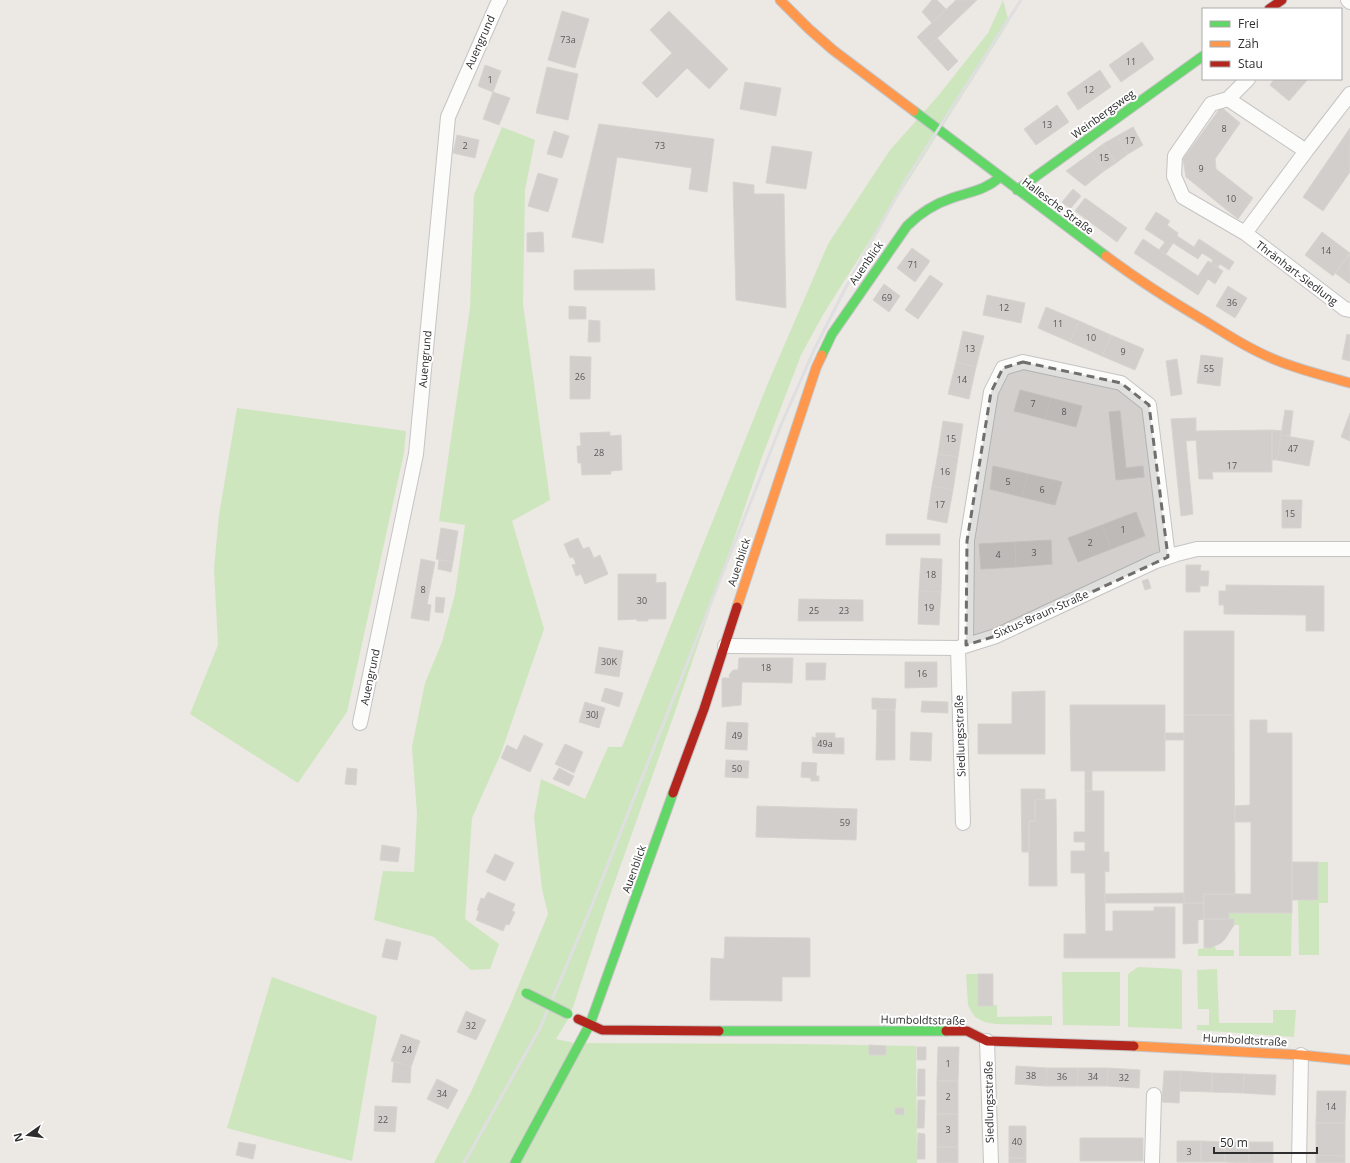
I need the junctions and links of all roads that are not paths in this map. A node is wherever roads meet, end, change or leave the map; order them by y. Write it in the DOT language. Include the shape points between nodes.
graph roads {
  1 [pos="500,0"];
  2 [pos="780,0"];
  3 [pos="1282,0"];
  4 [pos="1348,0"];
  5 [pos="1350,2"];
  6 [pos="1270,8"];
  7 [pos="1202,57"];
  8 [pos="1247,80"];
  9 [pos="1350,94"];
  10 [pos="1228,99"];
  11 [pos="1306,151"];
  12 [pos="1000,177"];
  13 [pos="1017,190"];
  14 [pos="1245,234"];
  15 [pos="1350,310"];
  16 [pos="1350,383"];
  17 [pos="1350,549"];
  18 [pos="1168,557"];
  19 [pos="725,646"];
  20 [pos="962,646"];
  21 [pos="360,723"];
  22 [pos="963,824"];
  23 [pos="526,993"];
  24 [pos="590,1024"];
  25 [pos="987,1041"];
  26 [pos="1300,1055"];
  27 [pos="1350,1060"];
  28 [pos="1154,1095"];
  29 [pos="514,1163"];
  30 [pos="991,1163"];
  31 [pos="1152,1163"];
  32 [pos="1299,1163"];
  1 -- 21 [label="street, Auengrund" via="448,117 416,454"];
  2 -- 12 [label="street, Hallesche Straße" via="833,50"];
  3 -- 6 [label="street"];
  4 -- 5 [label="street"];
  7 -- 13 [label="street, Weinbergsweg"];
  8 -- 10 [label="street, Thränhart-Siedlung"];
  9 -- 11 [label="street, Thränhart-Siedlung"];
  10 -- 11 [label="street"];
  10 -- 14 [label="street, Thränhart-Siedlung" via="1211,104 1175,156 1174,176 1183,197"];
  11 -- 14 [label="street, Thränhart-Siedlung"];
  12 -- 13 [label="street, Hallesche Straße"];
  12 -- 19 [label="street, Auenblick" via="982,190 947,199 920,213 894,243 832,334 814,374"];
  13 -- 16 [label="street, Hallesche Straße" via="1130,274 1244,345 1293,367"];
  14 -- 15 [label="street, Thränhart-Siedlung"];
  17 -- 18 [label="street, Sixtus-Braun-Straße" via="1197,549"];
  18 -- 20 [label="street, Sixtus-Braun-Straße" via="996,636"];
  18 -- 20 [label="street, Siedlungsstraße" via="1149,405 1121,383 1023,362 1003,368 991,392 967,541"];
  19 -- 20 [label="street, Sixtus-Braun-Straße"];
  19 -- 24 [label="street, Auenblick"];
  20 -- 22 [label="street, Siedlungsstraße"];
  23 -- 24 [label="street, bridge"];
  24 -- 25 [label="street, Humboldtstraße" via="602,1030 967,1031"];
  24 -- 29 [label="street, Auenblick"];
  25 -- 26 [label="street, Humboldtstraße"];
  25 -- 30 [label="street, Siedlungsstraße"];
  26 -- 27 [label="street, Humboldtstraße"];
  26 -- 32 [label="street"];
  28 -- 31 [label="street"];
}
